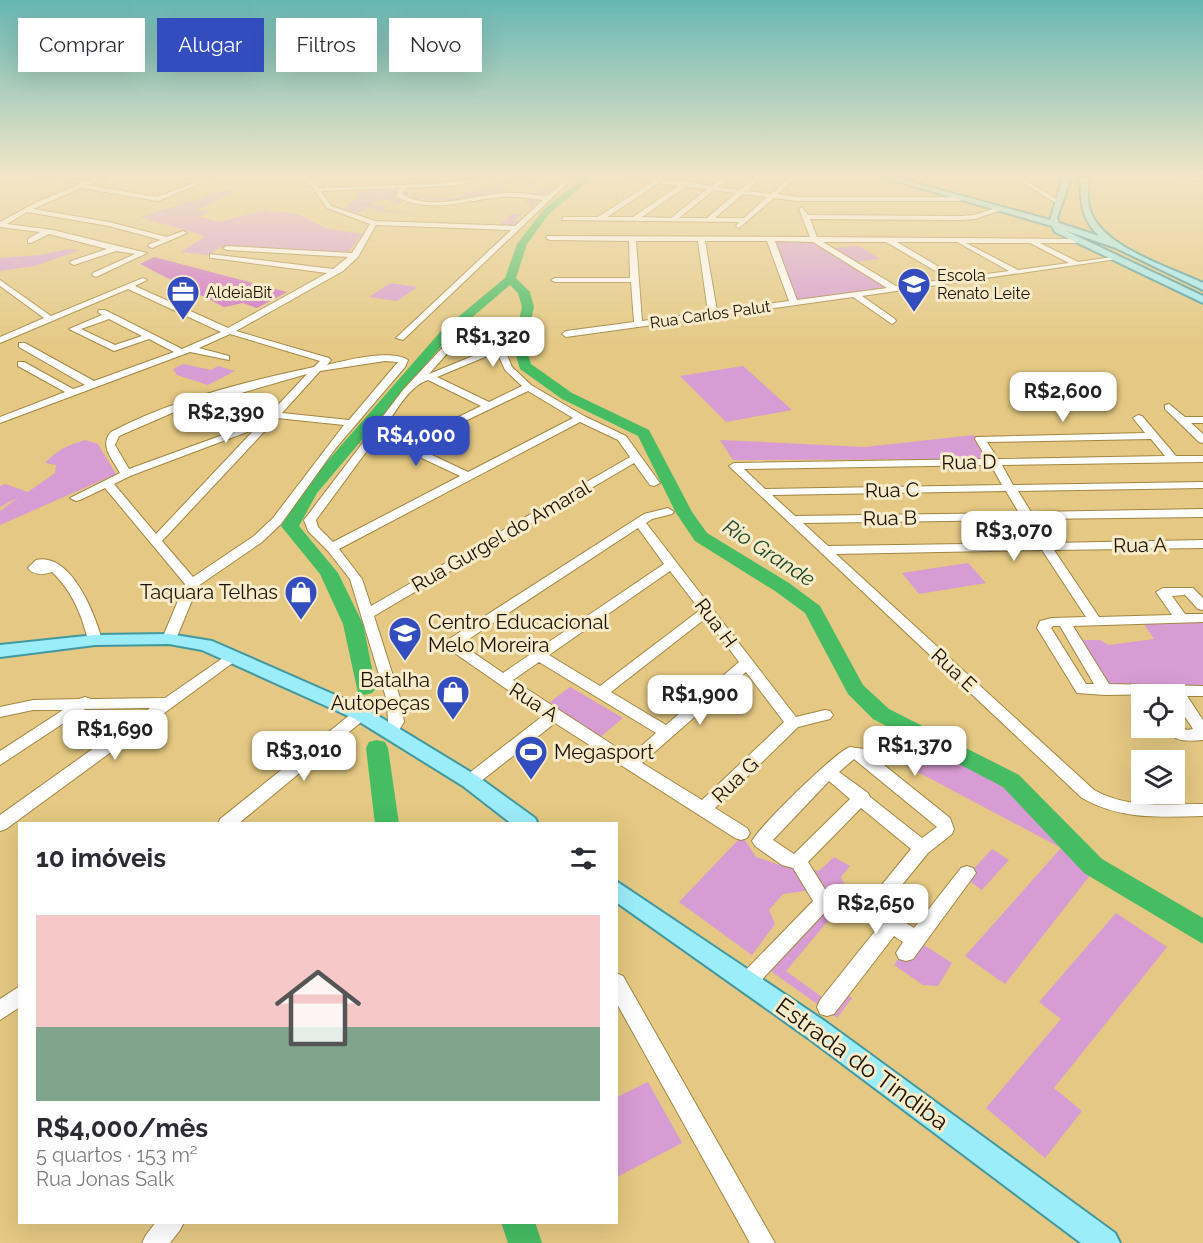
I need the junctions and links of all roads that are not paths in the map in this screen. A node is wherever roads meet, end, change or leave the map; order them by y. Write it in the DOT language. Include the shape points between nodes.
graph roads {
  1 [pos="42,235"];
  2 [pos="63,235"];
  3 [pos="152,235"];
  4 [pos="178,235"];
  5 [pos="367,235"];
  6 [pos="507,235"];
  7 [pos="813,235"];
  8 [pos="1065,235"];
  9 [pos="1094,235"];
  10 [pos="1104,235"];
  11 [pos="550,238"];
  12 [pos="167,239"];
  13 [pos="632,239"];
  14 [pos="701,239"];
  15 [pos="770,239"];
  16 [pos="815,240"];
  17 [pos="887,240"];
  18 [pos="957,240"];
  19 [pos="1030,241"];
  20 [pos="1076,241"];
  21 [pos="31,242"];
  22 [pos="152,246"];
  23 [pos="226,248"];
  24 [pos="1123,248"];
  25 [pos="115,249"];
  26 [pos="355,255"];
  27 [pos="213,256"];
  28 [pos="1113,259"];
  29 [pos="74,263"];
  30 [pos="1075,263"];
  31 [pos="335,272"];
  32 [pos="1017,272"];
  33 [pos="96,275"];
  34 [pos="143,280"];
  35 [pos="555,280"];
  36 [pos="635,280"];
  37 [pos="956,280"];
  38 [pos="0,282"];
  39 [pos="1201,286"];
  40 [pos="130,287"];
  41 [pos="893,288"];
  42 [pos="1185,291"];
  43 [pos="854,294"];
  44 [pos="1203,300"];
  45 [pos="794,302"];
  46 [pos="713,314"];
  47 [pos="49,318"];
  48 [pos="892,321"];
  49 [pos="639,324"];
  50 [pos="228,332"];
  51 [pos="566,334"];
  52 [pos="150,336"];
  53 [pos="400,338"];
  54 [pos="0,339"];
  55 [pos="22,345"];
  56 [pos="500,348"];
  57 [pos="186,350"];
  58 [pos="226,358"];
  59 [pos="21,364"];
  60 [pos="320,369"];
  61 [pos="424,379"];
  62 [pos="93,385"];
  63 [pos="528,387"];
  64 [pos="70,392"];
  65 [pos="487,405"];
  66 [pos="1169,407"];
  67 [pos="271,418"];
  68 [pos="580,418"];
  69 [pos="1138,418"];
  70 [pos="0,420"];
  71 [pos="1183,420"];
  72 [pos="1203,420"];
  73 [pos="350,423"];
  74 [pos="376,433"];
  75 [pos="1153,436"];
  76 [pos="1203,440"];
  77 [pos="406,446"];
  78 [pos="635,458"];
  79 [pos="1203,459"];
  80 [pos="1174,460"];
  81 [pos="993,462"];
  82 [pos="735,465"];
  83 [pos="126,474"];
  84 [pos="468,476"];
  85 [pos="107,483"];
  86 [pos="654,483"];
  87 [pos="1203,485"];
  88 [pos="1009,487"];
  89 [pos="761,492"];
  90 [pos="76,498"];
  91 [pos="668,512"];
  92 [pos="1203,513"];
  93 [pos="1026,515"];
  94 [pos="792,520"];
  95 [pos="639,522"];
  96 [pos="156,542"];
  97 [pos="1203,544"];
  98 [pos="1046,546"];
  99 [pos="332,548"];
  100 [pos="825,550"];
  101 [pos="671,565"];
  102 [pos="54,567"];
  103 [pos="192,584"];
  104 [pos="1203,606"];
  105 [pos="707,611"];
  106 [pos="368,614"];
  107 [pos="1181,618"];
  108 [pos="1203,618"];
  109 [pos="1095,620"];
  110 [pos="1064,622"];
  111 [pos="169,639"];
  112 [pos="95,640"];
  113 [pos="0,651"];
  114 [pos="233,656"];
  115 [pos="540,656"];
  116 [pos="746,664"];
  117 [pos="502,681"];
  118 [pos="1105,690"];
  119 [pos="1185,691"];
  120 [pos="1203,691"];
  121 [pos="601,692"];
  122 [pos="1131,692"];
  123 [pos="85,702"];
  124 [pos="166,703"];
  125 [pos="1185,705"];
  126 [pos="0,712"];
  127 [pos="361,714"];
  128 [pos="554,715"];
  129 [pos="825,715"];
  130 [pos="793,723"];
  131 [pos="391,731"];
  132 [pos="667,733"];
  133 [pos="1203,733"];
  134 [pos="1185,736"];
  135 [pos="8,751"];
  136 [pos="0,759"];
  137 [pos="632,763"];
  138 [pos="828,772"];
  139 [pos="470,781"];
  140 [pos="862,797"];
  141 [pos="704,809"];
  142 [pos="1203,810"];
  143 [pos="228,822"];
  144 [pos="525,822"];
  145 [pos="0,824"];
  146 [pos="741,833"];
  147 [pos="922,848"];
  148 [pos="798,861"];
  149 [pos="967,873"];
  150 [pos="621,899"];
  151 [pos="855,900"];
  152 [pos="823,902"];
  153 [pos="892,924"];
  154 [pos="748,981"];
  155 [pos="618,986"];
  156 [pos="18,997"];
  157 [pos="827,1007"];
  158 [pos="0,1011"];
  159 [pos="170,1224"];
  160 [pos="154,1243"];
  161 [pos="763,1243"];
  162 [pos="1105,1243"];
  1 -- 21 [label="street"];
  2 -- 25 [label="street"];
  3 -- 12 [label="street"];
  4 -- 12 [label="street"];
  5 -- 26 [label="street"];
  6 -- 53 [label="street"];
  7 -- 16 [label="street"];
  8 -- 20 [label="main road"];
  9 -- 24 [label="main road"];
  10 -- 24 [label="main road"];
  11 -- 13 [label="street"];
  12 -- 22 [label="street"];
  13 -- 14 [label="street"];
  13 -- 36 [label="street"];
  14 -- 15 [label="street"];
  14 -- 46 [label="street"];
  15 -- 16 [label="street"];
  15 -- 45 [label="street"];
  16 -- 17 [label="street"];
  16 -- 41 [label="street"];
  17 -- 18 [label="street"];
  17 -- 37 [label="street"];
  18 -- 19 [label="street"];
  18 -- 32 [label="street"];
  19 -- 20 [label="street"];
  19 -- 30 [label="street"];
  20 -- 28 [label="main road"];
  23 -- 26 [label="street"];
  24 -- 39 [label="main road"];
  25 -- 29 [label="street"];
  25 -- 33 [label="street" via="143,253"];
  26 -- 31 [label="street"];
  27 -- 31 [label="street"];
  28 -- 30 [label="street, Rua Carlos Palut"];
  28 -- 42 [label="main road"];
  30 -- 32 [label="street, Rua Carlos Palut"];
  31 -- 50 [label="street"];
  32 -- 37 [label="street, Rua Carlos Palut"];
  34 -- 40 [label="street"];
  35 -- 36 [label="street"];
  36 -- 49 [label="street"];
  37 -- 41 [label="street, Rua Carlos Palut"];
  38 -- 47 [label="street"];
  39 -- 42 [label="main road" via="1185,286"];
  40 -- 47 [label="street"];
  40 -- 50 [label="street"];
  41 -- 43 [label="street, Rua Carlos Palut"];
  42 -- 44 [label="main road"];
  43 -- 45 [label="street, Rua Carlos Palut"];
  43 -- 48 [label="street"];
  45 -- 46 [label="street, Rua Carlos Palut"];
  46 -- 49 [label="street, Rua Carlos Palut"];
  47 -- 54 [label="street"];
  49 -- 51 [label="street, Rua Carlos Palut"];
  50 -- 57 [label="street"];
  50 -- 60 [label="street" via="325,359 327,362"];
  52 -- 52 [label="street" via="114,348 73,329 106,314"];
  52 -- 57 [label="street"];
  55 -- 62 [label="street"];
  56 -- 61 [label="street"];
  56 -- 61 [label="street" via="496,322 474,325 456,337"];
  56 -- 63 [label="street" via="507,368"];
  57 -- 58 [label="street"];
  57 -- 62 [label="street"];
  59 -- 64 [label="street"];
  60 -- 67 [label="street"];
  60 -- 73 [label="street" via="390,356 400,358 402,364"];
  60 -- 83 [label="street" via="186,404 121,430 110,446"];
  61 -- 65 [label="street"];
  61 -- 74 [label="street"];
  62 -- 64 [label="street"];
  63 -- 65 [label="street"];
  63 -- 68 [label="street"];
  64 -- 70 [label="street"];
  65 -- 77 [label="street"];
  66 -- 71 [label="street"];
  67 -- 73 [label="street"];
  67 -- 83 [label="street"];
  67 -- 96 [label="street"];
  68 -- 78 [label="street" via="622,438"];
  68 -- 84 [label="street"];
  69 -- 75 [label="street"];
  71 -- 72 [label="street"];
  71 -- 76 [label="street"];
  73 -- 103 [label="street" via="277,521 258,539"];
  74 -- 77 [label="street"];
  74 -- 99 [label="street" via="310,520 312,528"];
  75 -- 80 [label="street"];
  75 -- 81 [label="street" via="980,439"];
  77 -- 84 [label="street"];
  78 -- 86 [label="street"];
  78 -- 106 [label="street, Rua Gurgel do Amaral"];
  79 -- 80 [label="street, Rua D"];
  80 -- 81 [label="street, Rua D"];
  81 -- 82 [label="street, Rua D"];
  81 -- 88 [label="street"];
  82 -- 89 [label="street, Rua E"];
  83 -- 85 [label="street"];
  84 -- 99 [label="street"];
  85 -- 90 [label="street"];
  85 -- 96 [label="street"];
  87 -- 88 [label="street, Rua C"];
  88 -- 89 [label="street, Rua C"];
  88 -- 93 [label="street"];
  89 -- 94 [label="street, Rua E"];
  91 -- 95 [label="street"];
  92 -- 93 [label="street, Rua B"];
  93 -- 94 [label="street, Rua B"];
  93 -- 98 [label="street"];
  94 -- 100 [label="street, Rua E"];
  95 -- 101 [label="street, Rua H"];
  95 -- 117 [label="street, Rua A" via="451,644"];
  96 -- 103 [label="street"];
  97 -- 98 [label="street, Rua A"];
  98 -- 100 [label="street, Rua A"];
  98 -- 109 [label="street"];
  99 -- 106 [label="street" via="356,579"];
  100 -- 142 [label="street, Rua E" via="1088,794 1111,807 1128,810"];
  101 -- 105 [label="street, Rua H"];
  101 -- 115 [label="street"];
  102 -- 112 [label="street" via="79,595"];
  103 -- 111 [label="street"];
  104 -- 107 [label="street" via="1188,591 1163,592"];
  105 -- 116 [label="street, Rua H"];
  105 -- 121 [label="street"];
  106 -- 131 [label="street" via="394,701 396,722"];
  107 -- 108 [label="street"];
  107 -- 109 [label="street"];
  109 -- 110 [label="street"];
  110 -- 118 [label="street"];
  110 -- 118 [label="street" via="1047,623 1044,628 1078,687"];
  111 -- 112 [label="main road"];
  111 -- 114 [label="main road" via="198,642"];
  112 -- 113 [label="main road"];
  114 -- 124 [label="street"];
  114 -- 127 [label="main road"];
  115 -- 117 [label="street"];
  115 -- 121 [label="street"];
  116 -- 130 [label="street, Rua H"];
  116 -- 132 [label="street"];
  117 -- 128 [label="street, Rua A"];
  118 -- 122 [label="street"];
  119 -- 120 [label="street"];
  121 -- 132 [label="street"];
  123 -- 124 [label="street"];
  123 -- 126 [label="street" via="33,705"];
  123 -- 135 [label="street"];
  124 -- 145 [label="street"];
  125 -- 133 [label="street"];
  127 -- 131 [label="main road"];
  127 -- 143 [label="street"];
  128 -- 137 [label="street, Rua A"];
  128 -- 139 [label="street"];
  129 -- 130 [label="street, Rua G"];
  130 -- 141 [label="street, Rua G"];
  131 -- 139 [label="main road"];
  132 -- 137 [label="street"];
  133 -- 134 [label="street"];
  135 -- 136 [label="street"];
  137 -- 141 [label="street, Rua A"];
  138 -- 140 [label="street"];
  138 -- 147 [label="street" via="858,753 946,826"];
  138 -- 148 [label="street" via="762,839 788,860"];
  139 -- 144 [label="main road"];
  140 -- 147 [label="street"];
  140 -- 148 [label="street"];
  141 -- 146 [label="street, Rua A"];
  147 -- 151 [label="street" via="882,897"];
  148 -- 152 [label="street"];
  149 -- 153 [label="street" via="911,946"];
  150 -- 154 [label="main road, Estrada do Tindiba"];
  151 -- 152 [label="street"];
  151 -- 153 [label="street"];
  152 -- 154 [label="street"];
  153 -- 157 [label="street"];
  154 -- 162 [label="main road, Estrada do Tindiba"];
  155 -- 161 [label="street"];
  156 -- 158 [label="street"];
  159 -- 160 [label="street"];
}
